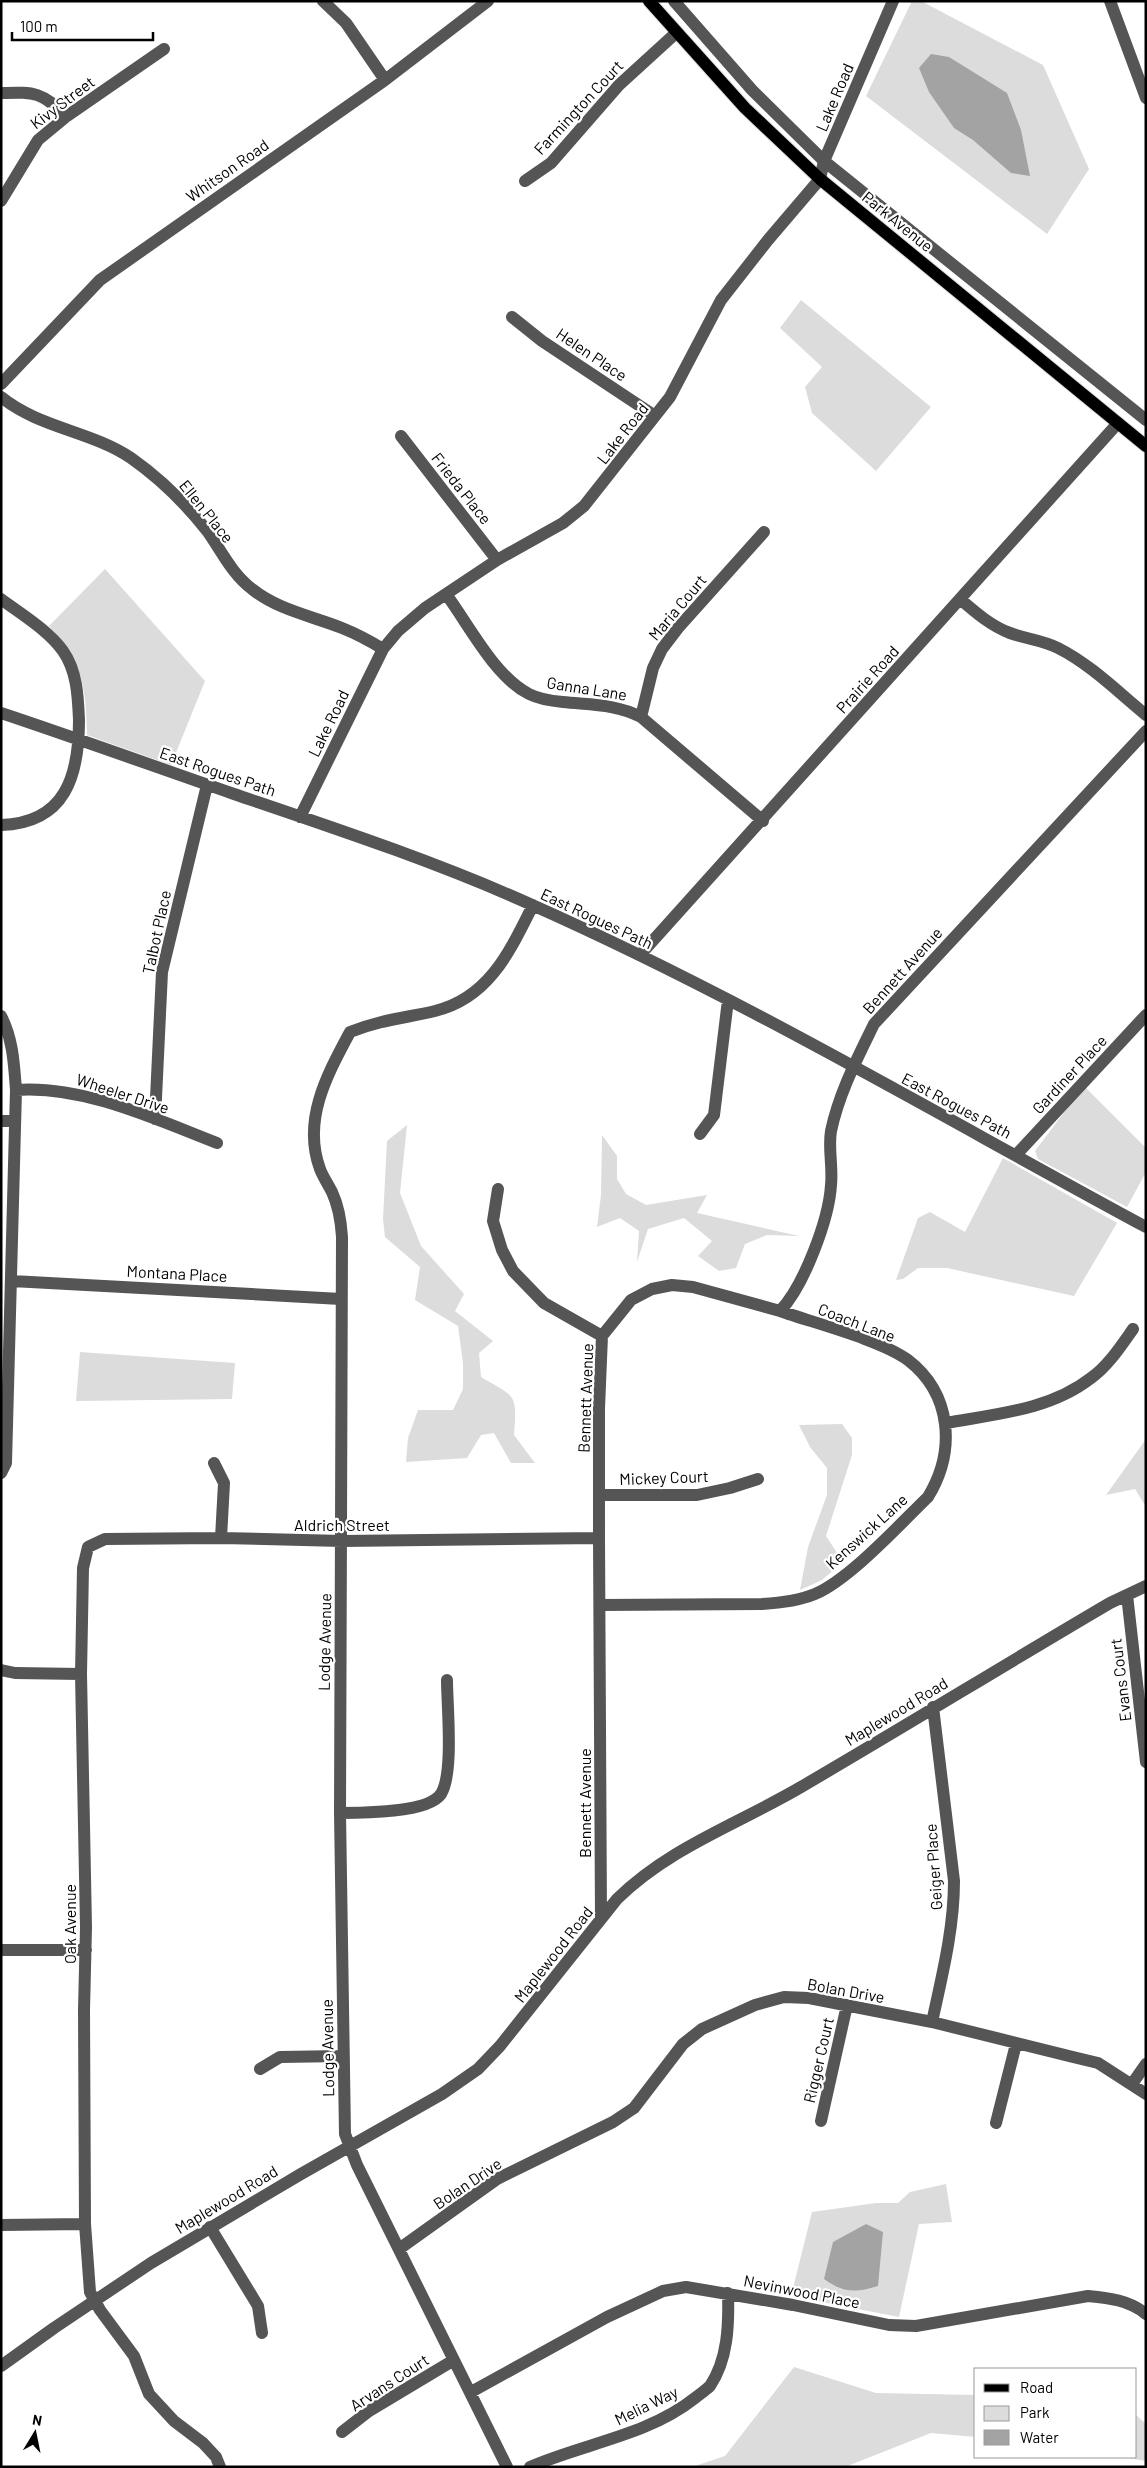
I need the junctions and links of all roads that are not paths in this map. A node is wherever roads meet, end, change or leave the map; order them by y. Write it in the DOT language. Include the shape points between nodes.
graph roads {
  1 [pos="323,1"];
  2 [pos="488,1"];
  3 [pos="649,1"];
  4 [pos="674,1"];
  5 [pos="893,1"];
  6 [pos="1110,1"];
  7 [pos="676,34"];
  8 [pos="164,49"];
  9 [pos="385,80"];
  10 [pos="1,93"];
  11 [pos="1146,98"];
  12 [pos="67,116"];
  13 [pos="824,161"];
  14 [pos="820,179"];
  15 [pos="525,181"];
  16 [pos="1,201"];
  17 [pos="512,317"];
  18 [pos="1,384"];
  19 [pos="1,396"];
  20 [pos="655,416"];
  21 [pos="1146,420"];
  22 [pos="1118,424"];
  23 [pos="401,436"];
  24 [pos="1146,446"];
  25 [pos="764,532"];
  26 [pos="497,560"];
  27 [pos="446,594"];
  28 [pos="1,599"];
  29 [pos="960,599"];
  30 [pos="383,649"];
  31 [pos="1,713"];
  32 [pos="1146,715"];
  33 [pos="641,717"];
  34 [pos="1146,731"];
  35 [pos="79,739"];
  36 [pos="207,785"];
  37 [pos="300,816"];
  38 [pos="762,821"];
  39 [pos="1,825"];
  40 [pos="533,905"];
  41 [pos="640,955"];
  42 [pos="728,1000"];
  43 [pos="1146,1015"];
  44 [pos="1,1016"];
  45 [pos="852,1067"];
  46 [pos="16,1090"];
  47 [pos="154,1119"];
  48 [pos="8,1121"];
  49 [pos="700,1134"];
  50 [pos="216,1143"];
  51 [pos="1016,1155"];
  52 [pos="498,1189"];
  53 [pos="1146,1227"];
  54 [pos="12,1281"];
  55 [pos="341,1299"];
  56 [pos="780,1311"];
  57 [pos="1133,1329"];
  58 [pos="602,1336"];
  59 [pos="5,1348"];
  60 [pos="946,1423"];
  61 [pos="214,1463"];
  62 [pos="1,1473"];
  63 [pos="758,1479"];
  64 [pos="599,1495"];
  65 [pos="221,1538"];
  66 [pos="598,1538"];
  67 [pos="342,1541"];
  68 [pos="88,1546"];
  69 [pos="1146,1586"];
  70 [pos="1126,1595"];
  71 [pos="600,1605"];
  72 [pos="1,1670"];
  73 [pos="81,1674"];
  74 [pos="446,1680"];
  75 [pos="932,1707"];
  76 [pos="1146,1762"];
  77 [pos="340,1813"];
  78 [pos="601,1919"];
  79 [pos="1,1950"];
  80 [pos="86,1950"];
  81 [pos="847,2005"];
  82 [pos="932,2022"];
  83 [pos="1016,2044"];
  84 [pos="342,2056"];
  85 [pos="1146,2064"];
  86 [pos="260,2069"];
  87 [pos="1132,2084"];
  88 [pos="1146,2094"];
  89 [pos="821,2121"];
  90 [pos="996,2123"];
  91 [pos="349,2147"];
  92 [pos="85,2224"];
  93 [pos="1,2225"];
  94 [pos="210,2227"];
  95 [pos="399,2249"];
  96 [pos="728,2293"];
  97 [pos="94,2300"];
  98 [pos="1145,2312"];
  99 [pos="262,2333"];
  100 [pos="454,2360"];
  101 [pos="1,2366"];
  102 [pos="471,2392"];
  103 [pos="342,2432"];
  104 [pos="220,2467"];
  105 [pos="507,2467"];
  106 [pos="530,2467"];
  1 -- 9 [label="street" via="346,23"];
  2 -- 9 [label="street, Whitson Road"];
  3 -- 7 [label="main road, Park Avenue"];
  4 -- 13 [label="street" via="752,90"];
  5 -- 13 [label="street, Lake Road"];
  6 -- 11 [label="street"];
  7 -- 14 [label="main road, Park Avenue" via="745,108"];
  7 -- 15 [label="street, Farmington Court" via="618,85 551,162"];
  8 -- 12 [label="street, Kivy Street"];
  9 -- 18 [label="street, Whitson Road" via="100,280"];
  10 -- 12 [label="street" via="28,92 46,97"];
  12 -- 16 [label="street, Kivy Street" via="38,140"];
  13 -- 14 [label="street, Lake Road"];
  13 -- 21 [label="street"];
  14 -- 20 [label="street, Lake Road" via="726,293 683,377"];
  14 -- 22 [label="main road, Park Avenue"];
  17 -- 20 [label="street, Helen Place" via="542,341"];
  19 -- 30 [label="street, Ellen Place" via="34,416 108,446 149,472 176,494 236,576 252,589 272,602 342,627"];
  20 -- 26 [label="street, Lake Road" via="584,506 563,522"];
  22 -- 24 [label="main road, Park Avenue"];
  22 -- 29 [label="street, Prairie Road"];
  23 -- 26 [label="street, Frieda Place"];
  25 -- 33 [label="street, Maria Court" via="662,649 653,668"];
  26 -- 27 [label="street, Lake Road"];
  27 -- 30 [label="street, Lake Road" via="410,620"];
  27 -- 33 [label="street, Ganna Lane" via="499,670 514,684 545,700 613,706"];
  28 -- 35 [label="street" via="62,650 76,680"];
  29 -- 32 [label="street" via="996,627 1059,648"];
  29 -- 38 [label="street, Prairie Road"];
  30 -- 37 [label="street, Lake Road"];
  31 -- 35 [label="street, East Rogues Path"];
  33 -- 38 [label="street, Ganna Lane"];
  34 -- 45 [label="street, Bennett Avenue" via="874,1024"];
  35 -- 36 [label="street, East Rogues Path"];
  35 -- 39 [label="street" via="71,782 56,805 32,819"];
  36 -- 37 [label="street, East Rogues Path"];
  36 -- 47 [label="street, Talbot Place" via="162,972"];
  37 -- 40 [label="street, East Rogues Path" via="468,877"];
  38 -- 41 [label="street, Prairie Road"];
  40 -- 41 [label="street, East Rogues Path"];
  40 -- 55 [label="street, Lodge Avenue" via="490,980 468,997 437,1010 374,1022 350,1032 336,1057 313,1120 312,1146 340,1214"];
  41 -- 42 [label="street, East Rogues Path"];
  42 -- 45 [label="street, East Rogues Path"];
  42 -- 49 [label="street" via="714,1115"];
  43 -- 51 [label="street, Gardiner Place"];
  44 -- 46 [label="street" via="14,1056"];
  45 -- 51 [label="street, East Rogues Path"];
  45 -- 56 [label="street, Bennett Avenue" via="831,1132 828,1203 805,1273 791,1300"];
  46 -- 47 [label="street, Wheeler Drive" via="62,1090"];
  46 -- 48 [label="street"];
  47 -- 50 [label="street, Wheeler Drive"];
  48 -- 54 [label="street"];
  51 -- 53 [label="street, East Rogues Path"];
  52 -- 58 [label="street" via="494,1221 502,1250 513,1271 544,1302"];
  54 -- 55 [label="street, Montana Place"];
  54 -- 59 [label="street"];
  55 -- 67 [label="street, Lodge Avenue"];
  56 -- 58 [label="street, Bennett Avenue" via="693,1287 672,1285 652,1289 631,1300"];
  56 -- 60 [label="street, Coach Lane" via="882,1346 907,1360 934,1392"];
  57 -- 60 [label="street" via="1092,1378 1070,1392 1022,1410"];
  58 -- 64 [label="street, Bennett Avenue"];
  59 -- 62 [label="street" via="6,1463"];
  60 -- 71 [label="street, Kenswick Lane" via="944,1460 928,1496 839,1580 815,1594 788,1602 762,1604"];
  61 -- 65 [label="street" via="224,1483"];
  63 -- 64 [label="street, Mickey Court" via="697,1495"];
  64 -- 66 [label="street, Bennett Avenue"];
  65 -- 67 [label="street, Aldrich Street"];
  65 -- 68 [label="street, Aldrich Street" via="105,1539"];
  66 -- 67 [label="street, Aldrich Street"];
  66 -- 71 [label="street, Bennett Avenue"];
  67 -- 77 [label="street, Lodge Avenue"];
  68 -- 73 [label="street, Oak Avenue" via="83,1568"];
  69 -- 70 [label="street, Maplewood Road"];
  70 -- 75 [label="street, Maplewood Road"];
  70 -- 76 [label="street, Evans Court"];
  71 -- 78 [label="street, Bennett Avenue"];
  72 -- 73 [label="street"];
  73 -- 80 [label="street, Oak Avenue"];
  74 -- 77 [label="street" via="448,1755 446,1780 440,1796 422,1806"];
  75 -- 78 [label="street, Maplewood Road" via="799,1788 663,1860 636,1881"];
  75 -- 82 [label="street, Geiger Place" via="954,1882 951,1930"];
  77 -- 84 [label="street, Lodge Avenue"];
  78 -- 91 [label="street, Maplewood Road" via="478,2069 442,2094"];
  79 -- 80 [label="street"];
  80 -- 92 [label="street, Oak Avenue"];
  81 -- 82 [label="street, Bolan Drive"];
  81 -- 89 [label="street, Rigger Court"];
  81 -- 95 [label="street, Bolan Drive" via="784,1997 755,2005 702,2029 683,2044 634,2108 613,2122 497,2179"];
  82 -- 83 [label="street, Bolan Drive"];
  83 -- 87 [label="street, Bolan Drive" via="1098,2064"];
  83 -- 90 [label="street"];
  84 -- 86 [label="street" via="280,2057"];
  84 -- 91 [label="street, Lodge Avenue" via="345,2134"];
  85 -- 87 [label="street"];
  87 -- 88 [label="street, Bolan Drive"];
  91 -- 94 [label="street, Maplewood Road"];
  91 -- 95 [label="street, Lodge Avenue"];
  92 -- 93 [label="street"];
  92 -- 97 [label="street, Oak Avenue" via="90,2292"];
  94 -- 97 [label="street, Maplewood Road"];
  94 -- 99 [label="street" via="258,2306"];
  95 -- 100 [label="street, Lodge Avenue"];
  96 -- 98 [label="street, Nevinwood Place" via="907,2326 1088,2296 1111,2298"];
  96 -- 102 [label="street, Nevinwood Place" via="686,2287 664,2291 569,2337"];
  96 -- 106 [label="street, Melia Way" via="726,2341 709,2387 683,2407 646,2426"];
  97 -- 101 [label="street, Maplewood Road"];
  97 -- 104 [label="street" via="134,2356 149,2394 174,2422 203,2443 216,2457"];
  100 -- 102 [label="street, Lodge Avenue"];
  100 -- 103 [label="street, Arvans Court" via="369,2411"];
  102 -- 105 [label="street, Lodge Avenue"];
}
